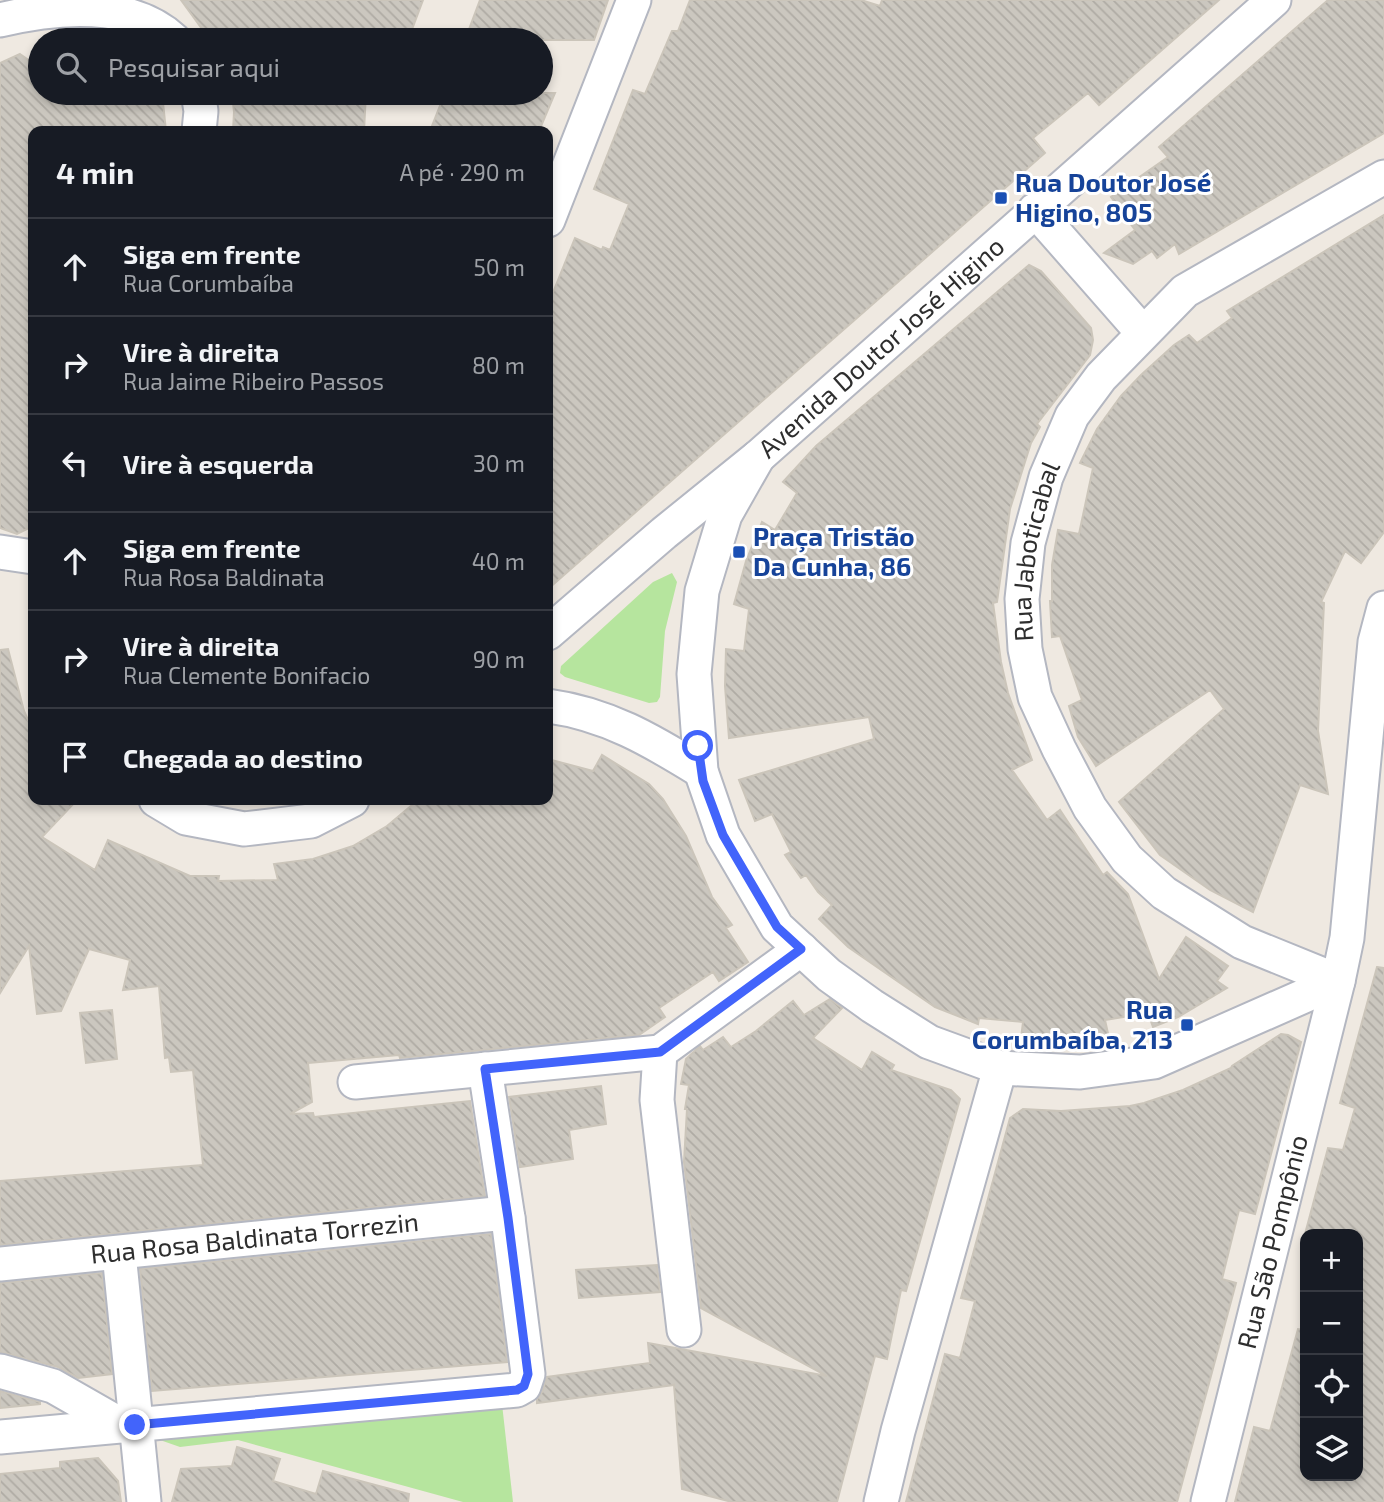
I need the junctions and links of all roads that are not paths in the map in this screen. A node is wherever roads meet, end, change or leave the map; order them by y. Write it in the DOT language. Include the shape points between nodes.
graph roads {
  1 [pos="634,0"];
  2 [pos="1274,0"];
  3 [pos="46,4"];
  4 [pos="0,20"];
  5 [pos="163,28"];
  6 [pos="200,105"];
  7 [pos="200,126"];
  8 [pos="1384,177"];
  9 [pos="553,207"];
  10 [pos="1035,210"];
  11 [pos="1143,334"];
  12 [pos="758,457"];
  13 [pos="664,533"];
  14 [pos="715,549"];
  15 [pos="0,552"];
  16 [pos="28,556"];
  17 [pos="1384,608"];
  18 [pos="553,629"];
  19 [pos="696,702"];
  20 [pos="553,707"];
  21 [pos="628,729"];
  22 [pos="701,771"];
  23 [pos="164,805"];
  24 [pos="334,805"];
  25 [pos="315,810"];
  26 [pos="801,949"];
  27 [pos="1338,981"];
  28 [pos="660,1052"];
  29 [pos="1000,1068"];
  30 [pos="485,1069"];
  31 [pos="355,1082"];
  32 [pos="508,1218"];
  33 [pos="119,1253"];
  34 [pos="0,1264"];
  35 [pos="684,1330"];
  36 [pos="0,1371"];
  37 [pos="129,1425"];
  38 [pos="0,1437"];
  39 [pos="144,1502"];
  40 [pos="881,1502"];
  41 [pos="1208,1502"];
  1 -- 9 [label="street"];
  2 -- 10 [label="street, Avenida Doutor José Higino"];
  3 -- 4 [label="street"];
  3 -- 5 [label="street" via="85,2 131,8"];
  6 -- 7 [label="street"];
  8 -- 11 [label="street, Rua Jaboticabal" via="1185,291"];
  10 -- 11 [label="street"];
  10 -- 12 [label="street, Avenida Doutor José Higino"];
  11 -- 27 [label="street, Rua Jaboticabal" via="1101,377 1072,416 1046,477 1028,543 1022,598 1025,649 1035,697 1090,808 1127,859 1164,893 1242,942"];
  12 -- 13 [label="street, Avenida Doutor José Higino"];
  12 -- 14 [label="street" via="725,515"];
  13 -- 14 [label="street" via="691,536"];
  13 -- 18 [label="street, Avenida Doutor José Higino"];
  14 -- 19 [label="street" via="702,591 694,674"];
  15 -- 16 [label="street"];
  17 -- 27 [label="street, Rua São Pompônio" via="1375,642 1348,938"];
  19 -- 21 [label="street" via="685,720 661,730"];
  19 -- 22 [label="street"];
  20 -- 21 [label="street"];
  21 -- 22 [label="street"];
  22 -- 26 [label="street" via="723,835 777,927"];
  23 -- 25 [label="street" via="186,818 243,829"];
  24 -- 25 [label="street"];
  26 -- 28 [label="street"];
  26 -- 29 [label="street" via="829,975 929,1042"];
  27 -- 29 [label="street" via="1154,1062 1080,1072"];
  27 -- 41 [label="street, Rua São Pompônio"];
  28 -- 30 [label="street"];
  28 -- 35 [label="street" via="657,1100"];
  29 -- 40 [label="street"];
  30 -- 31 [label="street"];
  30 -- 32 [label="street"];
  32 -- 33 [label="street, Rua Rosa Baldinata Torrezin" via="496,1214"];
  32 -- 37 [label="street" via="528,1374 524,1386 517,1390"];
  33 -- 34 [label="street, Rua Rosa Baldinata Torrezin"];
  33 -- 37 [label="street"];
  36 -- 37 [label="street" via="53,1386"];
  37 -- 38 [label="street"];
  37 -- 39 [label="street"];
}
